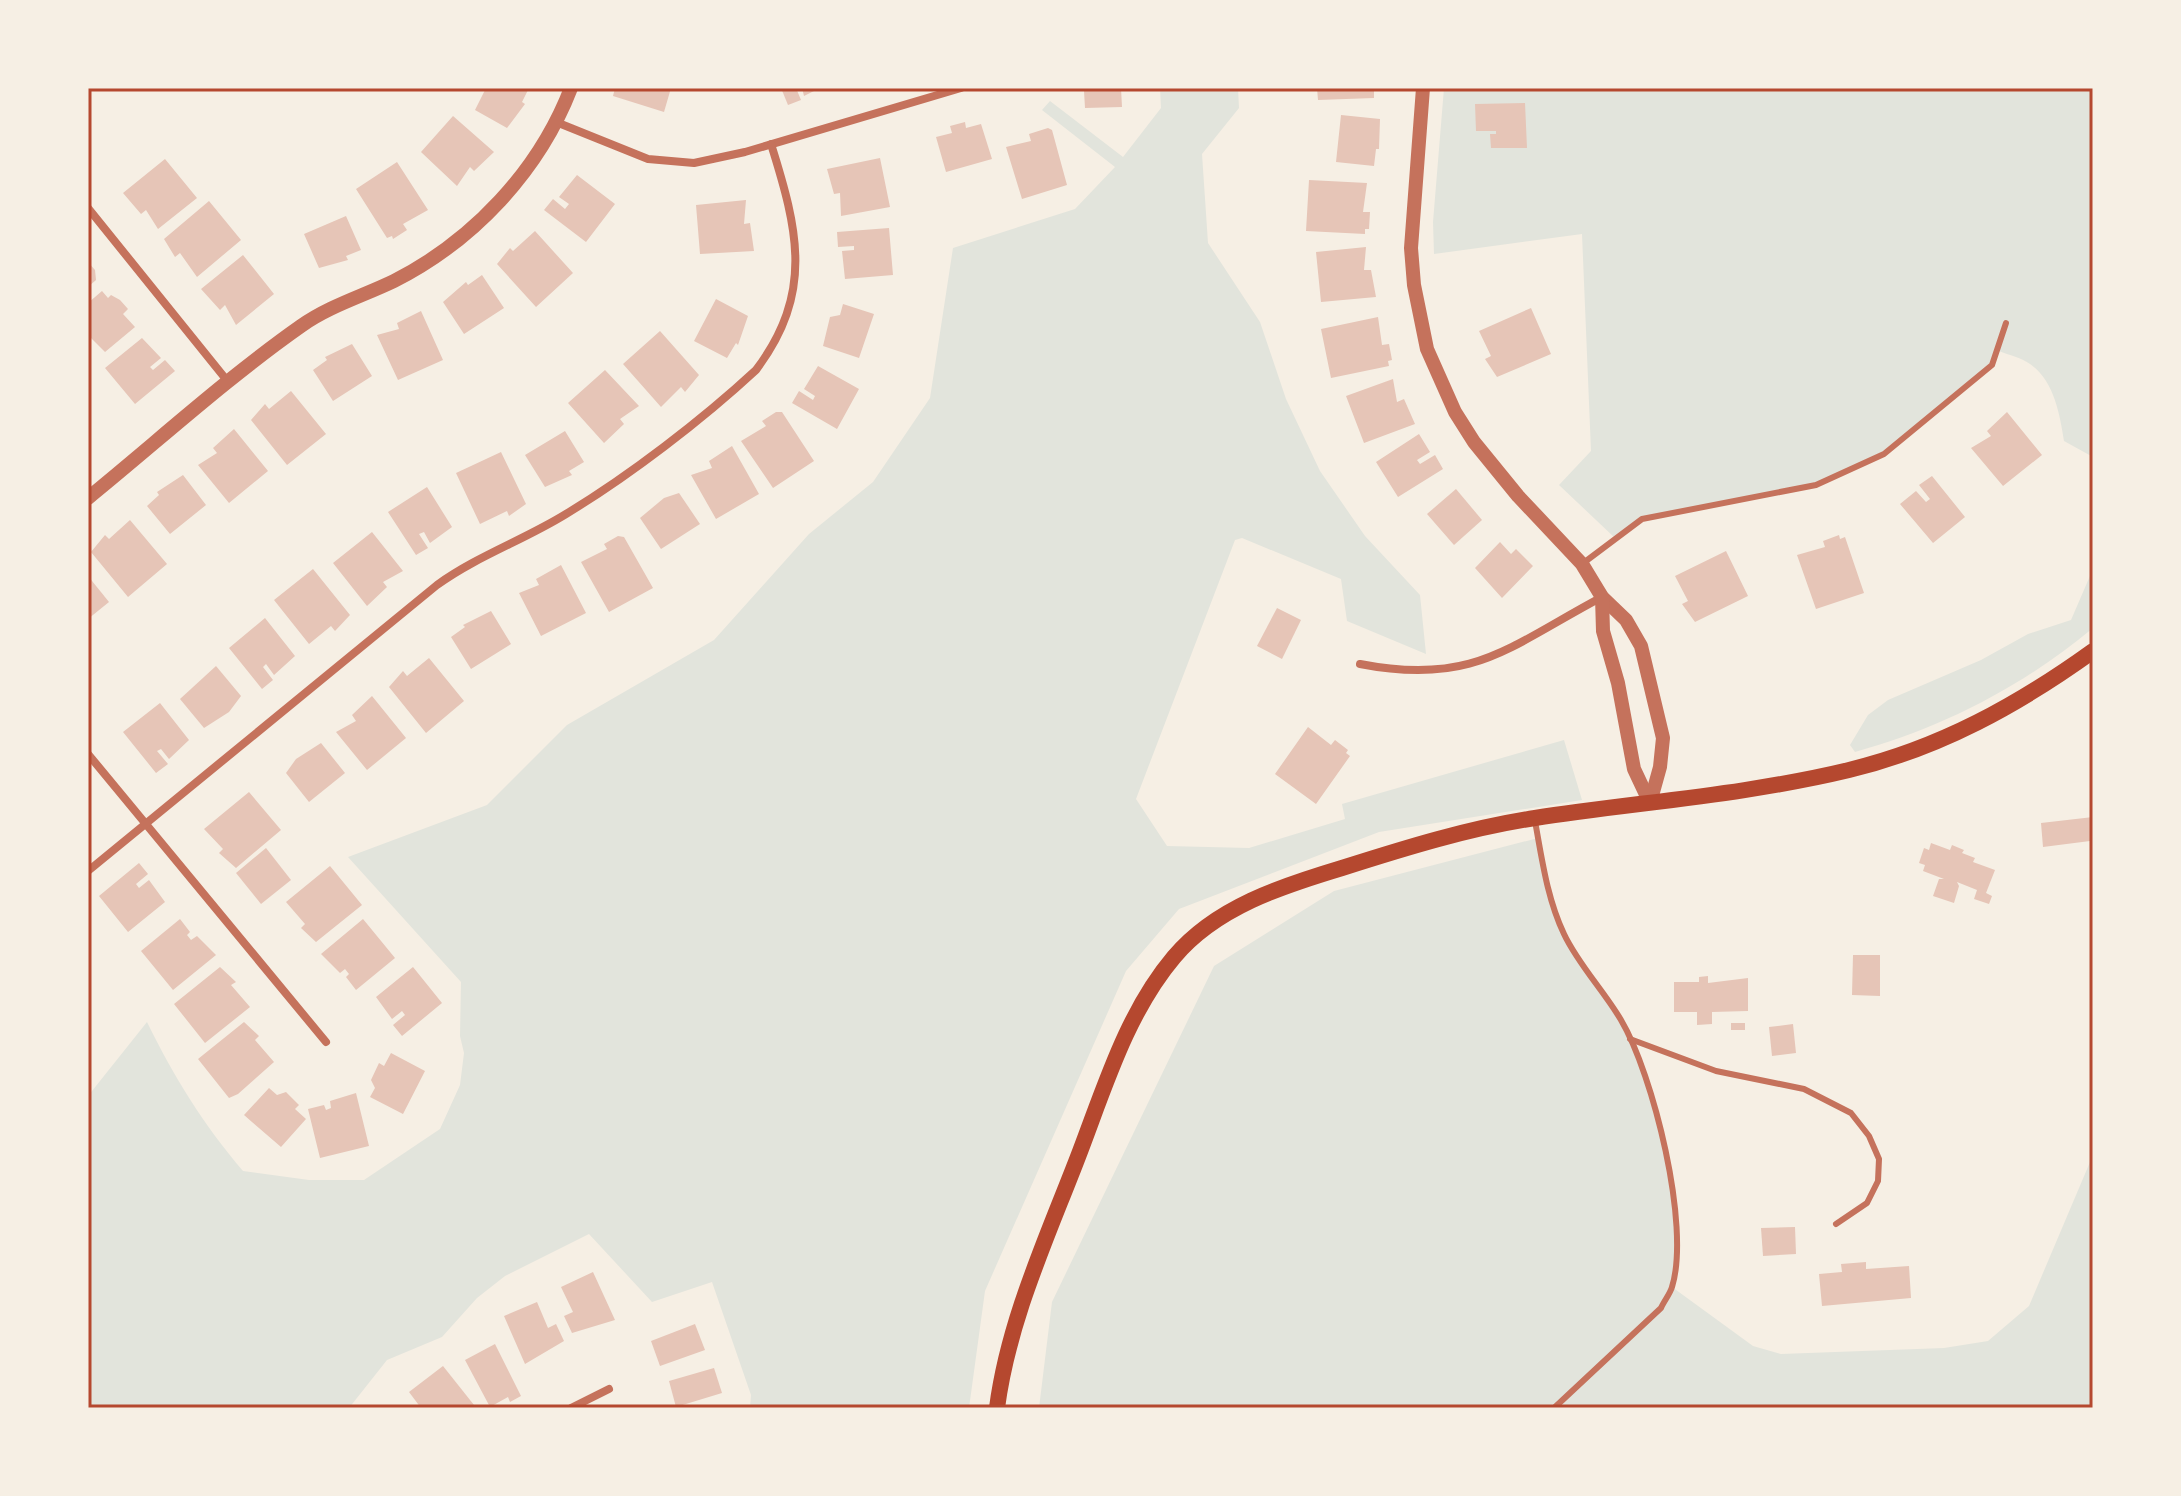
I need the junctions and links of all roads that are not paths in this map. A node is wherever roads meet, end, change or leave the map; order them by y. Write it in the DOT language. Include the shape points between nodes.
graph roads {
  1 [pos="571,88"];
  2 [pos="961,88"];
  3 [pos="1423,88"];
  4 [pos="556,122"];
  5 [pos="771,144"];
  6 [pos="88,208"];
  7 [pos="2006,323"];
  8 [pos="229,383"];
  9 [pos="88,498"];
  10 [pos="1582,564"];
  11 [pos="1602,597"];
  12 [pos="2093,651"];
  13 [pos="1360,664"];
  14 [pos="88,754"];
  15 [pos="1650,803"];
  16 [pos="1534,818"];
  17 [pos="147,824"];
  18 [pos="88,871"];
  19 [pos="1630,1039"];
  20 [pos="326,1042"];
  21 [pos="1836,1224"];
  22 [pos="609,1389"];
  23 [pos="571,1408"];
  24 [pos="997,1408"];
  25 [pos="1554,1408"];
  1 -- 4 [label="street"];
  2 -- 5 [label="street"];
  3 -- 10 [label="street" via="1411,248 1427,349 1474,442"];
  4 -- 5 [label="street" via="620,151 668,163 694,163"];
  4 -- 8 [label="street" via="502,199 458,239 395,280 303,324"];
  5 -- 17 [label="street" via="792,216 796,286 781,333 756,370 596,494 437,585"];
  6 -- 8 [label="street"];
  7 -- 10 [label="lane" via="1992,365 1884,454 1816,485 1642,519"];
  8 -- 9 [label="street"];
  10 -- 11 [label="street"];
  11 -- 13 [label="street" via="1478,664 1427,673"];
  11 -- 15 [label="street" via="1603,631 1634,769"];
  11 -- 15 [label="street" via="1626,620 1641,646 1658,710 1663,738"];
  12 -- 15 [label="main road" via="1970,728 1892,758 1802,781"];
  14 -- 17 [label="street"];
  15 -- 16 [label="main road"];
  16 -- 19 [label="lane" via="1565,937"];
  16 -- 24 [label="main road" via="1425,843 1275,891 1212,923 1175,956 1130,1027 1097,1107 1019,1315"];
  17 -- 18 [label="street"];
  17 -- 20 [label="street"];
  19 -- 21 [label="lane" via="1716,1071 1804,1089 1851,1113 1879,1159 1878,1181 1867,1203"];
  19 -- 25 [label="lane" via="1656,1111 1675,1211 1672,1287 1646,1324"];
  22 -- 23 [label="street"];
}
